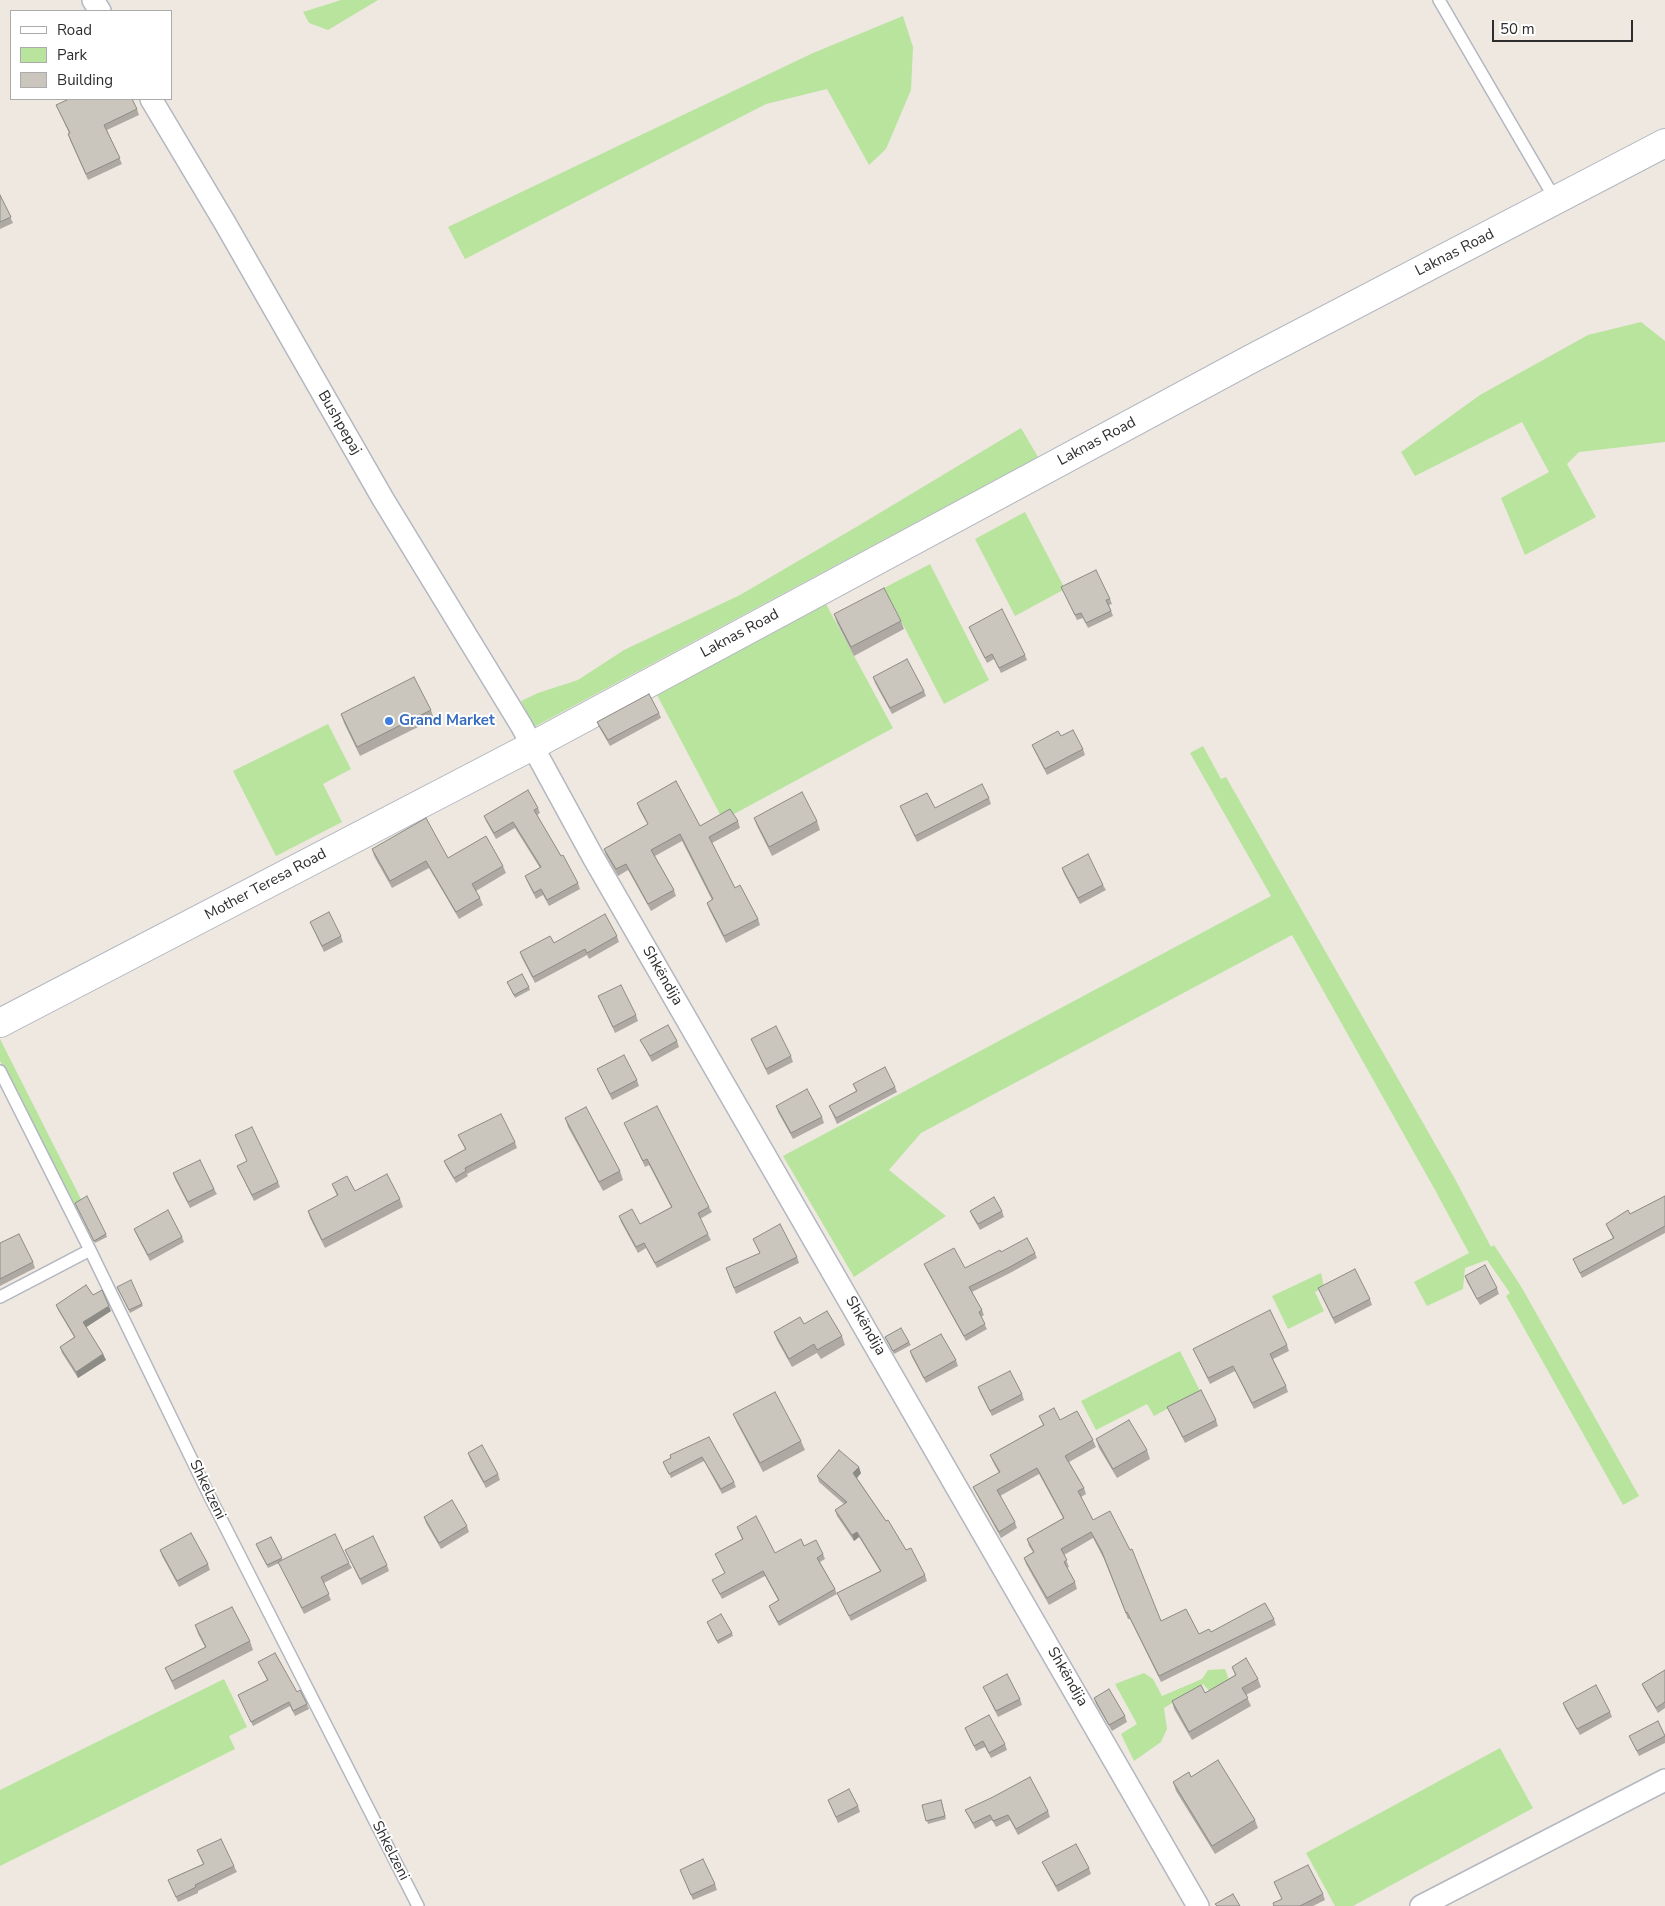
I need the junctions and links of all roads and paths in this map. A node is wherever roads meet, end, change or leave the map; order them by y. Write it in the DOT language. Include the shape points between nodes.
graph roads {
  1 [pos="1439,0"];
  2 [pos="152,100"];
  3 [pos="1665,143"];
  4 [pos="1559,200"];
  5 [pos="532,746"];
  6 [pos="0,1023"];
  7 [pos="0,1071"];
  8 [pos="90,1250"];
  9 [pos="0,1297"];
  10 [pos="1665,1780"];
  11 [pos="418,1906"];
  12 [pos="1198,1906"];
  13 [pos="1421,1906"];
  1 -- 4 [label="lane" via="1548,187"];
  2 -- 5 [label="street, Bushpepaj" via="383,499"];
  3 -- 4 [label="main road, Laknas Road"];
  4 -- 5 [label="main road, Laknas Road" via="1264,353"];
  5 -- 6 [label="main road, Mother Teresa Road"];
  5 -- 12 [label="street, Shkëndija" via="598,866"];
  7 -- 8 [label="lane, Shkelzeni"];
  8 -- 9 [label="lane"];
  8 -- 11 [label="lane, Shkelzeni" via="209,1496"];
  10 -- 13 [label="street"];
}
